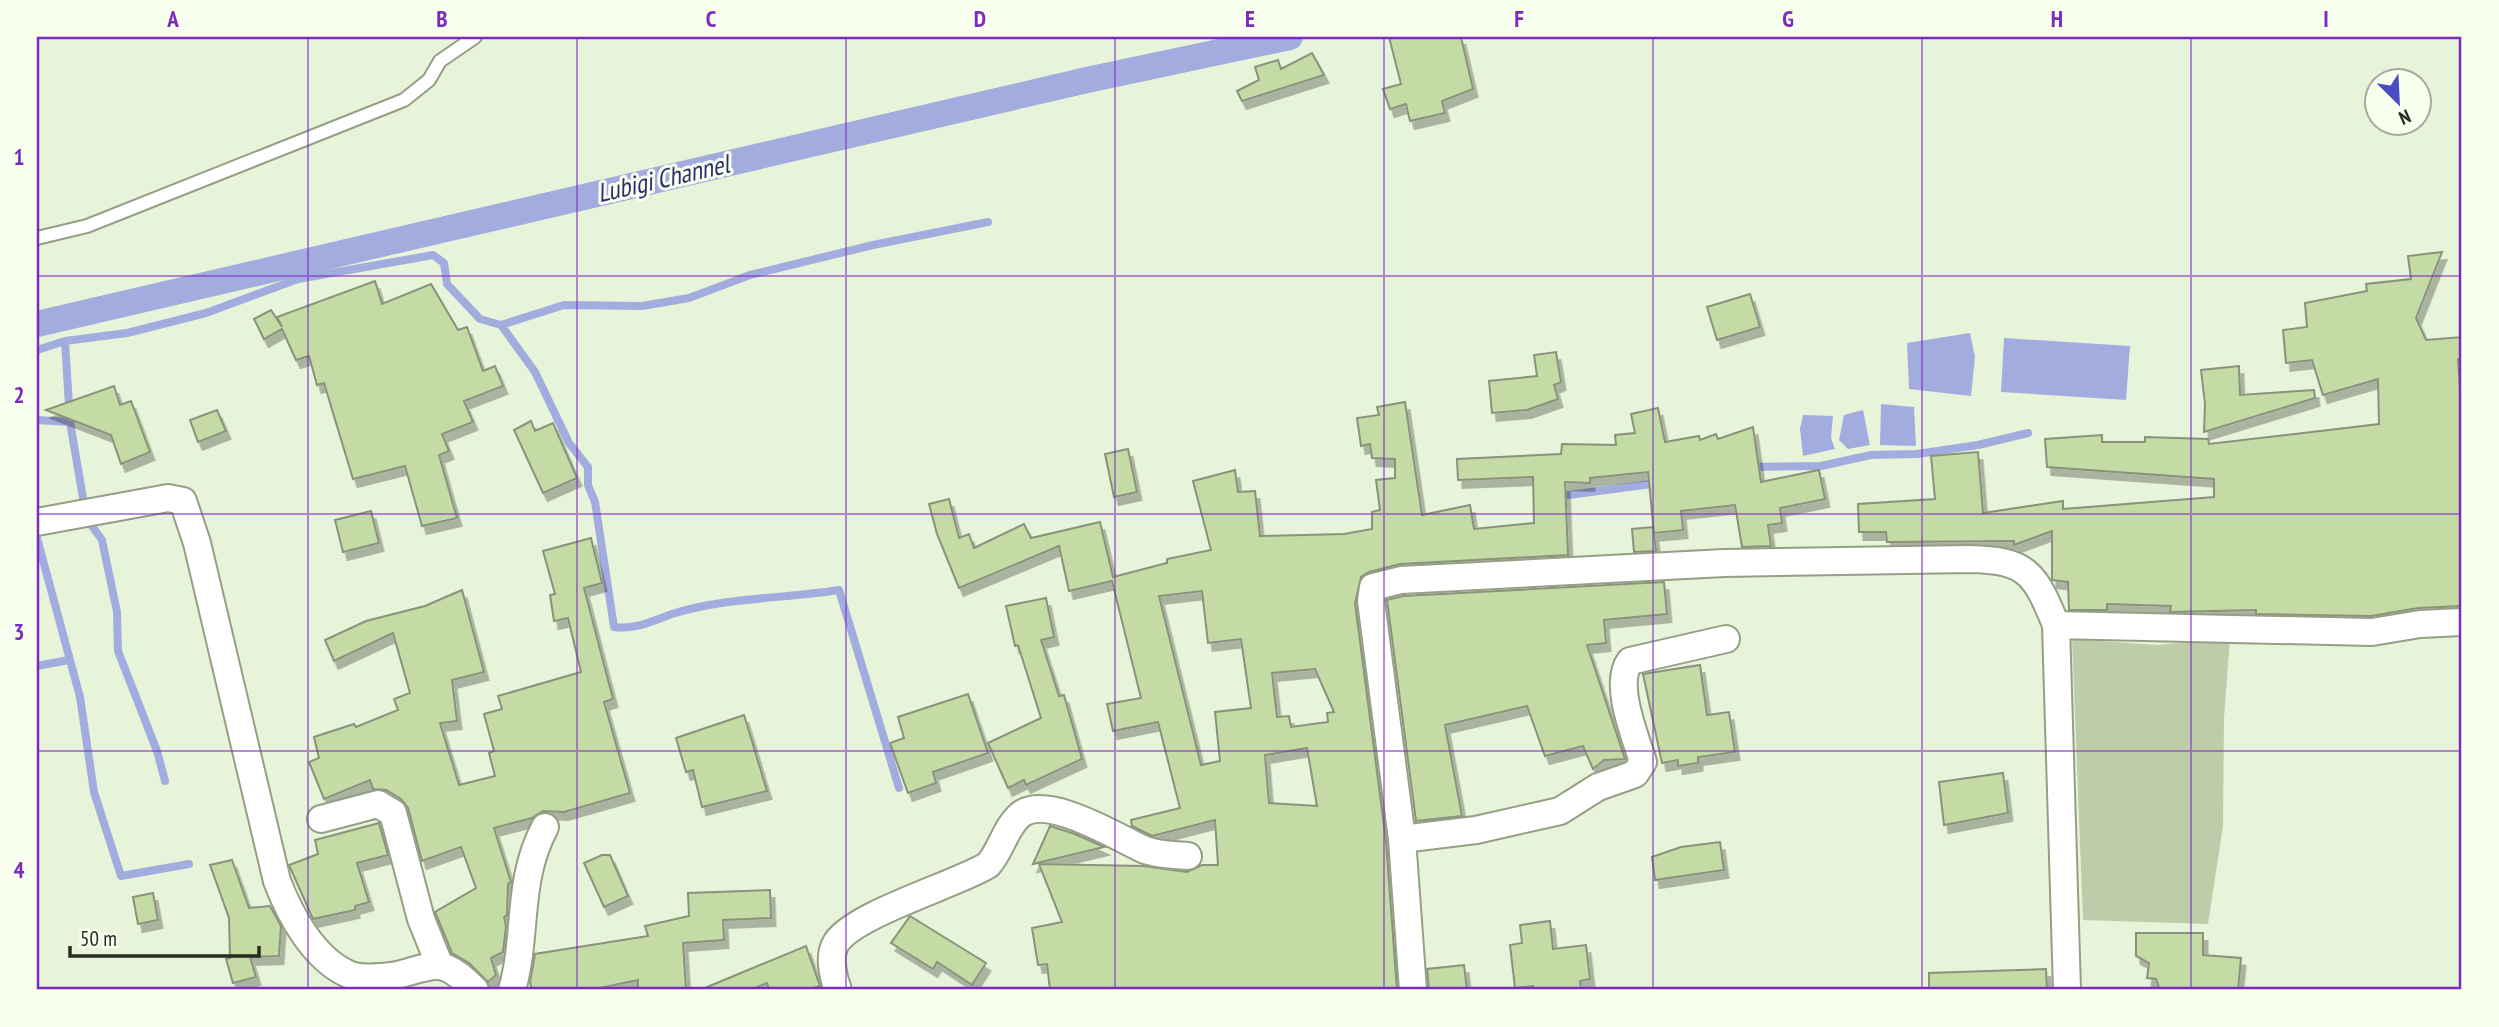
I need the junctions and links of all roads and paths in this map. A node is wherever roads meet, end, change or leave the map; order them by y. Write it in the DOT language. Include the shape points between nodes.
graph roads {
  1 [pos="475,37"];
  2 [pos="37,239"];
  3 [pos="37,522"];
  4 [pos="2462,622"];
  5 [pos="2056,625"];
  6 [pos="1726,639"];
  7 [pos="321,819"];
  8 [pos="545,827"];
  9 [pos="1402,839"];
  10 [pos="1188,856"];
  11 [pos="440,966"];
  12 [pos="475,990"];
  13 [pos="512,990"];
  14 [pos="838,990"];
  15 [pos="1413,990"];
  16 [pos="2067,990"];
  1 -- 2 [label="lane" via="440,61 429,80 404,100 87,226"];
  3 -- 11 [label="street" via="168,498 183,501 286,905 309,940 349,974 395,976"];
  4 -- 5 [label="street" via="2372,632"];
  5 -- 9 [label="street" via="2034,578 2017,564 1998,560 1724,563 1379,583 1373,587 1371,601"];
  5 -- 16 [label="street"];
  6 -- 9 [label="street" via="1630,661 1623,670 1622,684 1643,762 1635,774 1598,787 1560,811 1476,830"];
  7 -- 11 [label="street" via="378,804 393,813 421,919"];
  8 -- 13 [label="street" via="531,854"];
  9 -- 15 [label="street"];
  10 -- 14 [label="street" via="1146,850 1101,828 1035,808 1011,826 988,864 841,937 832,951"];
  11 -- 12 [label="street"];
}
